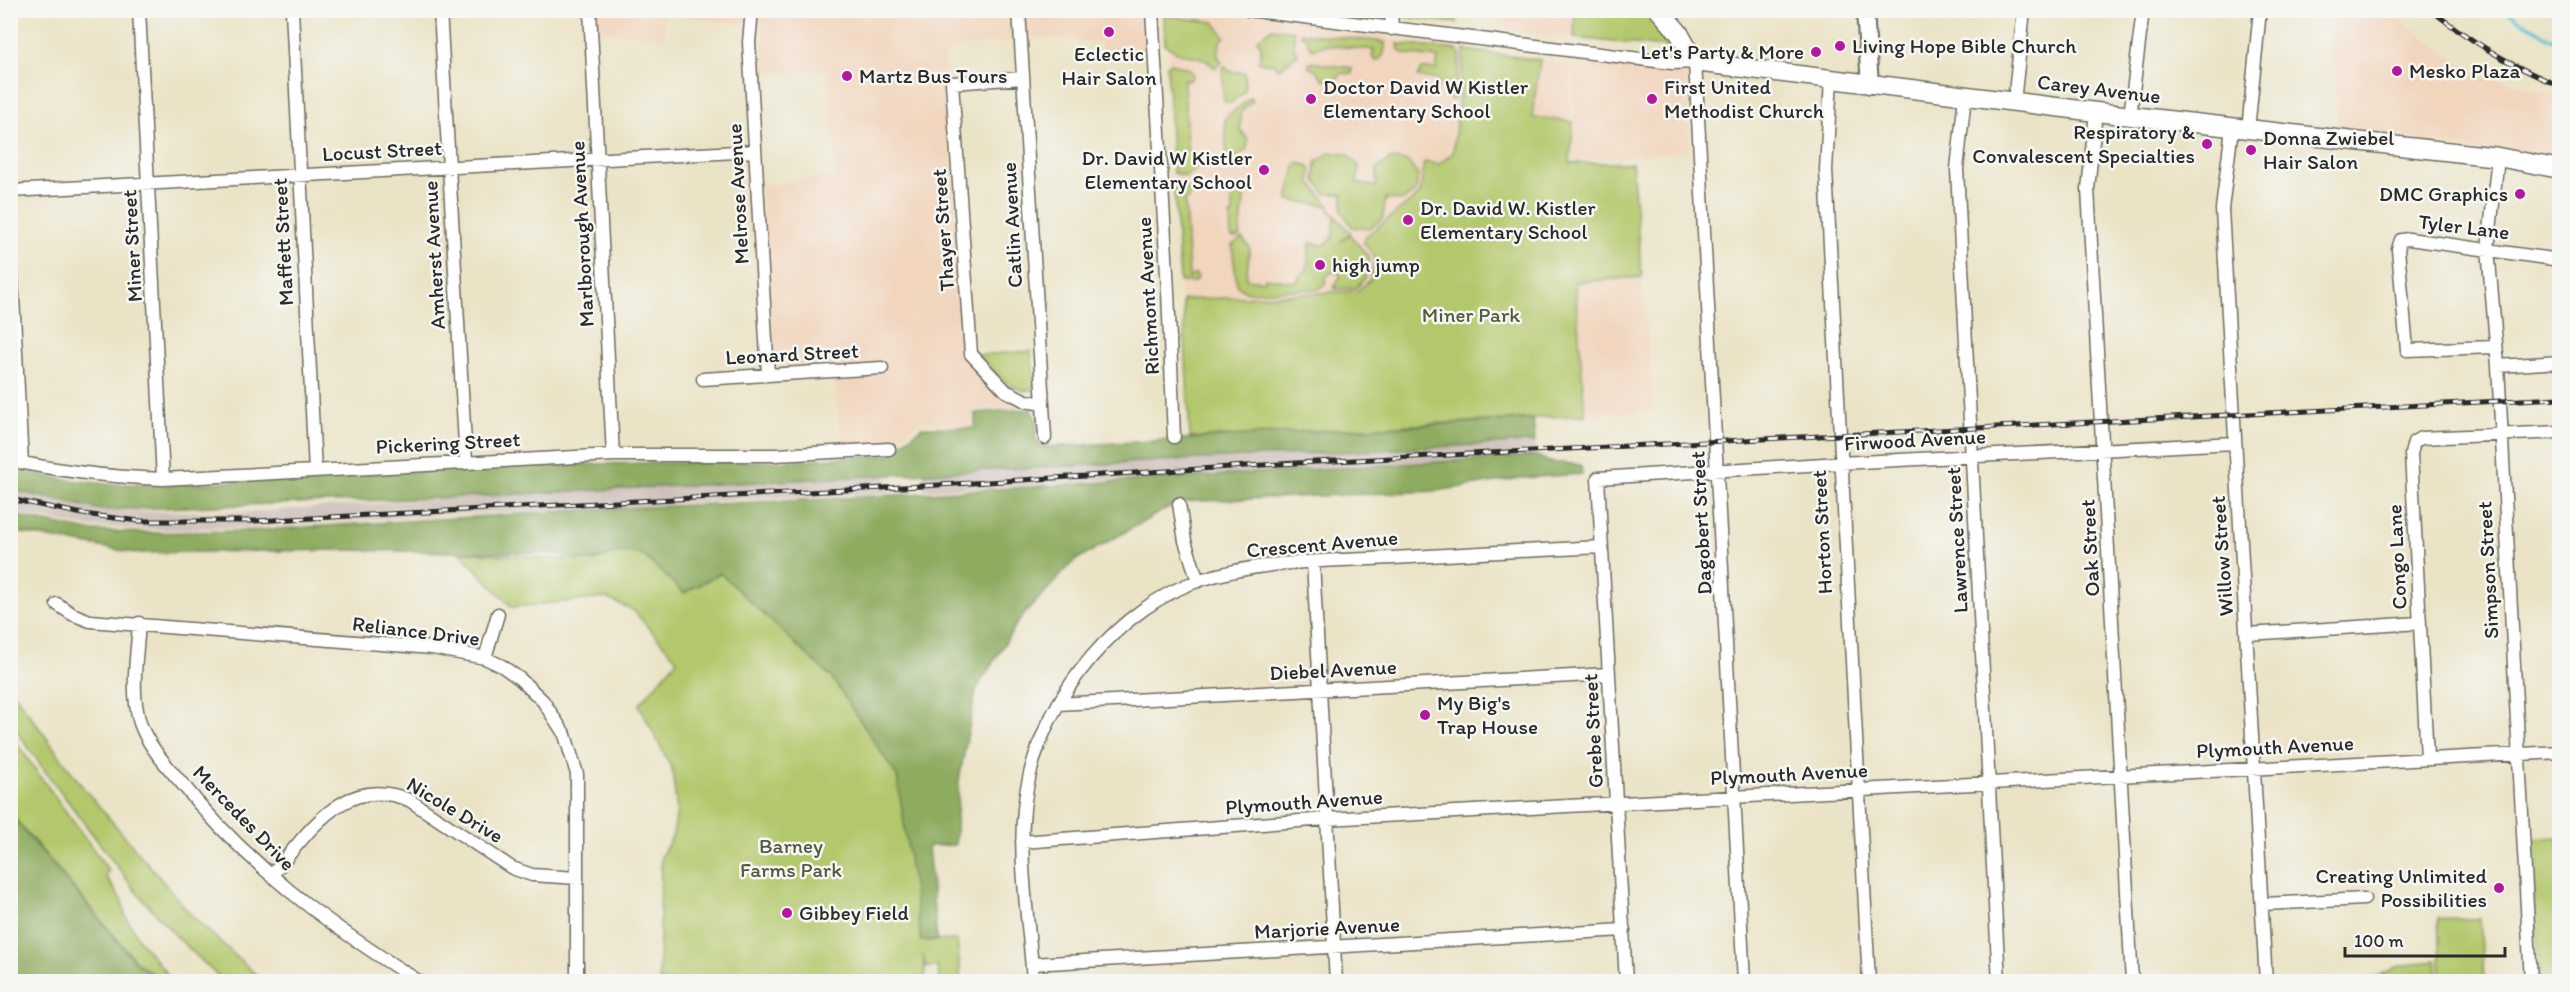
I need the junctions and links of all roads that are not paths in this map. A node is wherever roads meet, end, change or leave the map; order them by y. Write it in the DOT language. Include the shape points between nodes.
graph roads {
  1 [pos="139,10"];
  2 [pos="292,10"];
  3 [pos="441,10"];
  4 [pos="590,10"];
  5 [pos="752,10"];
  6 [pos="1018,10"];
  7 [pos="1152,10"];
  8 [pos="1248,10"];
  9 [pos="1391,10"];
  10 [pos="1659,10"];
  11 [pos="1865,10"];
  12 [pos="2024,10"];
  13 [pos="2143,10"];
  14 [pos="2260,10"];
  15 [pos="1392,29"];
  16 [pos="1695,62"];
  17 [pos="1023,78"];
  18 [pos="1831,80"];
  19 [pos="1870,85"];
  20 [pos="1965,96"];
  21 [pos="2014,102"];
  22 [pos="2097,112"];
  23 [pos="2130,116"];
  24 [pos="2240,129"];
  25 [pos="755,151"];
  26 [pos="2498,157"];
  27 [pos="598,158"];
  28 [pos="449,167"];
  29 [pos="2559,169"];
  30 [pos="299,175"];
  31 [pos="148,184"];
  32 [pos="10,191"];
  33 [pos="10,242"];
  34 [pos="2488,249"];
  35 [pos="2559,260"];
  36 [pos="2496,347"];
  37 [pos="2559,362"];
  38 [pos="2498,366"];
  39 [pos="882,368"];
  40 [pos="768,375"];
  41 [pos="704,379"];
  42 [pos="1043,404"];
  43 [pos="2559,432"];
  44 [pos="2500,433"];
  45 [pos="1174,437"];
  46 [pos="1046,438"];
  47 [pos="2235,443"];
  48 [pos="889,449"];
  49 [pos="2104,449"];
  50 [pos="613,455"];
  51 [pos="1972,456"];
  52 [pos="16,461"];
  53 [pos="466,461"];
  54 [pos="1840,463"];
  55 [pos="1718,470"];
  56 [pos="315,471"];
  57 [pos="1598,478"];
  58 [pos="163,479"];
  59 [pos="1179,504"];
  60 [pos="1601,547"];
  61 [pos="1313,562"];
  62 [pos="1198,581"];
  63 [pos="57,604"];
  64 [pos="498,614"];
  65 [pos="139,623"];
  66 [pos="2420,623"];
  67 [pos="2247,634"];
  68 [pos="484,658"];
  69 [pos="1609,674"];
  70 [pos="1320,691"];
  71 [pos="1058,704"];
  72 [pos="2559,752"];
  73 [pos="2518,754"];
  74 [pos="2427,758"];
  75 [pos="2255,769"];
  76 [pos="2122,774"];
  77 [pos="1989,781"];
  78 [pos="1859,789"];
  79 [pos="1735,796"];
  80 [pos="1616,802"];
  81 [pos="1327,819"];
  82 [pos="1022,842"];
  83 [pos="271,876"];
  84 [pos="577,878"];
  85 [pos="2364,899"];
  86 [pos="2263,904"];
  87 [pos="1624,930"];
  88 [pos="1334,947"];
  89 [pos="1032,964"];
  90 [pos="420,981"];
  91 [pos="577,981"];
  92 [pos="1033,981"];
  93 [pos="1336,981"];
  94 [pos="1626,981"];
  95 [pos="1744,981"];
  96 [pos="1869,981"];
  97 [pos="1999,981"];
  98 [pos="2132,981"];
  99 [pos="2266,981"];
  100 [pos="2531,981"];
  1 -- 31 [label="street, Miner Street"];
  2 -- 30 [label="street, Maffett Street"];
  3 -- 28 [label="street, Amherst Avenue"];
  4 -- 27 [label="street, Marlborough Avenue"];
  5 -- 25 [label="street, Melrose Avenue" via="749,42"];
  6 -- 17 [label="street, Catlin Avenue"];
  7 -- 45 [label="street, Richmont Avenue"];
  8 -- 15 [label="street"];
  9 -- 15 [label="street"];
  10 -- 16 [label="main road" via="1679,33"];
  11 -- 19 [label="main road"];
  12 -- 21 [label="street"];
  13 -- 23 [label="street"];
  14 -- 24 [label="street, Willow Street"];
  15 -- 16 [label="street" via="1672,63"];
  16 -- 18 [label="main road, Carey Avenue"];
  16 -- 55 [label="street, Dagobert Street"];
  17 -- 42 [label="street, Catlin Avenue"];
  17 -- 42 [label="street, Thayer Street" via="952,83 971,354 1006,391"];
  18 -- 19 [label="main road, Carey Avenue"];
  18 -- 54 [label="street, Horton Street" via="1826,170"];
  19 -- 20 [label="main road, Carey Avenue"];
  20 -- 21 [label="main road, Carey Avenue"];
  20 -- 51 [label="street, Lawrence Street" via="1957,169"];
  21 -- 22 [label="main road, Carey Avenue"];
  22 -- 23 [label="main road, Carey Avenue"];
  22 -- 49 [label="street, Oak Street" via="2088,189"];
  23 -- 24 [label="main road, Carey Avenue"];
  24 -- 26 [label="main road, Carey Avenue"];
  24 -- 47 [label="street, Willow Street" via="2222,208"];
  25 -- 27 [label="street, Locust Street"];
  25 -- 40 [label="street, Melrose Avenue"];
  26 -- 29 [label="main road, Carey Avenue"];
  26 -- 34 [label="street, Simpson Street"];
  27 -- 28 [label="street, Locust Street"];
  27 -- 50 [label="street, Marlborough Avenue"];
  28 -- 30 [label="street, Locust Street"];
  28 -- 53 [label="street, Amherst Avenue"];
  30 -- 31 [label="street, Locust Street"];
  30 -- 56 [label="street, Maffett Street"];
  31 -- 32 [label="street, Locust Street"];
  31 -- 58 [label="street, Miner Street"];
  33 -- 52 [label="street"];
  34 -- 35 [label="street, Tyler Lane"];
  34 -- 36 [label="street, Simpson Street"];
  34 -- 36 [label="street, Tyler Lane" via="2409,239 2401,240 2398,249 2407,350"];
  36 -- 38 [label="street, Simpson Street"];
  37 -- 38 [label="street"];
  38 -- 44 [label="street, Simpson Street"];
  39 -- 40 [label="street, Leonard Street"];
  40 -- 41 [label="street, Leonard Street"];
  42 -- 46 [label="street, Catlin Avenue"];
  43 -- 44 [label="street"];
  44 -- 66 [label="street, Congo Lane" via="2421,438 2414,442 2411,454"];
  44 -- 73 [label="street, Simpson Street"];
  47 -- 49 [label="street, Firwood Avenue"];
  47 -- 67 [label="street, Willow Street"];
  48 -- 50 [label="street, Pickering Street" via="776,455"];
  49 -- 51 [label="street, Firwood Avenue"];
  49 -- 76 [label="street, Oak Street"];
  50 -- 53 [label="street, Pickering Street"];
  51 -- 54 [label="street, Firwood Avenue"];
  51 -- 77 [label="street, Lawrence Street"];
  52 -- 58 [label="street, Pickering Street" via="102,477"];
  53 -- 56 [label="street, Pickering Street"];
  54 -- 55 [label="street, Firwood Avenue"];
  54 -- 78 [label="street, Horton Street"];
  55 -- 57 [label="street, Firwood Avenue"];
  55 -- 79 [label="street, Dagobert Street"];
  56 -- 58 [label="street, Pickering Street"];
  57 -- 60 [label="street, Grebe Street"];
  59 -- 62 [label="street" via="1185,541"];
  60 -- 61 [label="street, Crescent Avenue"];
  60 -- 69 [label="street, Grebe Street"];
  61 -- 62 [label="street, Crescent Avenue" via="1247,569"];
  61 -- 70 [label="street"];
  62 -- 71 [label="street, Crescent Avenue" via="1127,621 1097,651"];
  63 -- 65 [label="street, Reliance Drive" via="90,621"];
  64 -- 68 [label="street"];
  65 -- 68 [label="street, Reliance Drive" via="432,648"];
  65 -- 83 [label="street, Mercedes Drive" via="134,694 141,726 198,804"];
  66 -- 67 [label="street"];
  66 -- 74 [label="street, Congo Lane"];
  67 -- 75 [label="street, Willow Street"];
  68 -- 84 [label="street, Reliance Drive" via="520,679 543,701 565,735 577,774"];
  69 -- 70 [label="street, Diebel Avenue"];
  69 -- 80 [label="street, Grebe Street"];
  70 -- 71 [label="street, Diebel Avenue"];
  70 -- 81 [label="street"];
  71 -- 82 [label="street, Crescent Avenue" via="1029,775"];
  72 -- 73 [label="street, Plymouth Avenue"];
  73 -- 74 [label="street, Plymouth Avenue"];
  73 -- 100 [label="street, Simpson Street"];
  74 -- 75 [label="street, Plymouth Avenue"];
  75 -- 76 [label="street, Plymouth Avenue"];
  75 -- 86 [label="street, Willow Street"];
  76 -- 77 [label="street, Plymouth Avenue"];
  76 -- 98 [label="street, Oak Street"];
  77 -- 78 [label="street, Plymouth Avenue"];
  77 -- 97 [label="street, Lawrence Street"];
  78 -- 79 [label="street, Plymouth Avenue"];
  78 -- 96 [label="street, Horton Street"];
  79 -- 80 [label="street, Plymouth Avenue"];
  79 -- 95 [label="street, Dagobert Street"];
  80 -- 81 [label="street, Plymouth Avenue"];
  80 -- 87 [label="street, Grebe Street"];
  81 -- 82 [label="street, Plymouth Avenue"];
  81 -- 88 [label="street"];
  82 -- 89 [label="street, Crescent Avenue"];
  83 -- 84 [label="street, Nicole Drive" via="329,809 375,792 409,800 512,868 532,875"];
  83 -- 90 [label="street, Mercedes Drive" via="318,915"];
  84 -- 91 [label="street, Reliance Drive"];
  85 -- 86 [label="street"];
  86 -- 99 [label="street, Willow Street"];
  87 -- 88 [label="street, Marjorie Avenue"];
  87 -- 94 [label="street, Grebe Street"];
  88 -- 89 [label="street, Marjorie Avenue"];
  88 -- 93 [label="street"];
  89 -- 92 [label="street, Crescent Avenue"];
}
